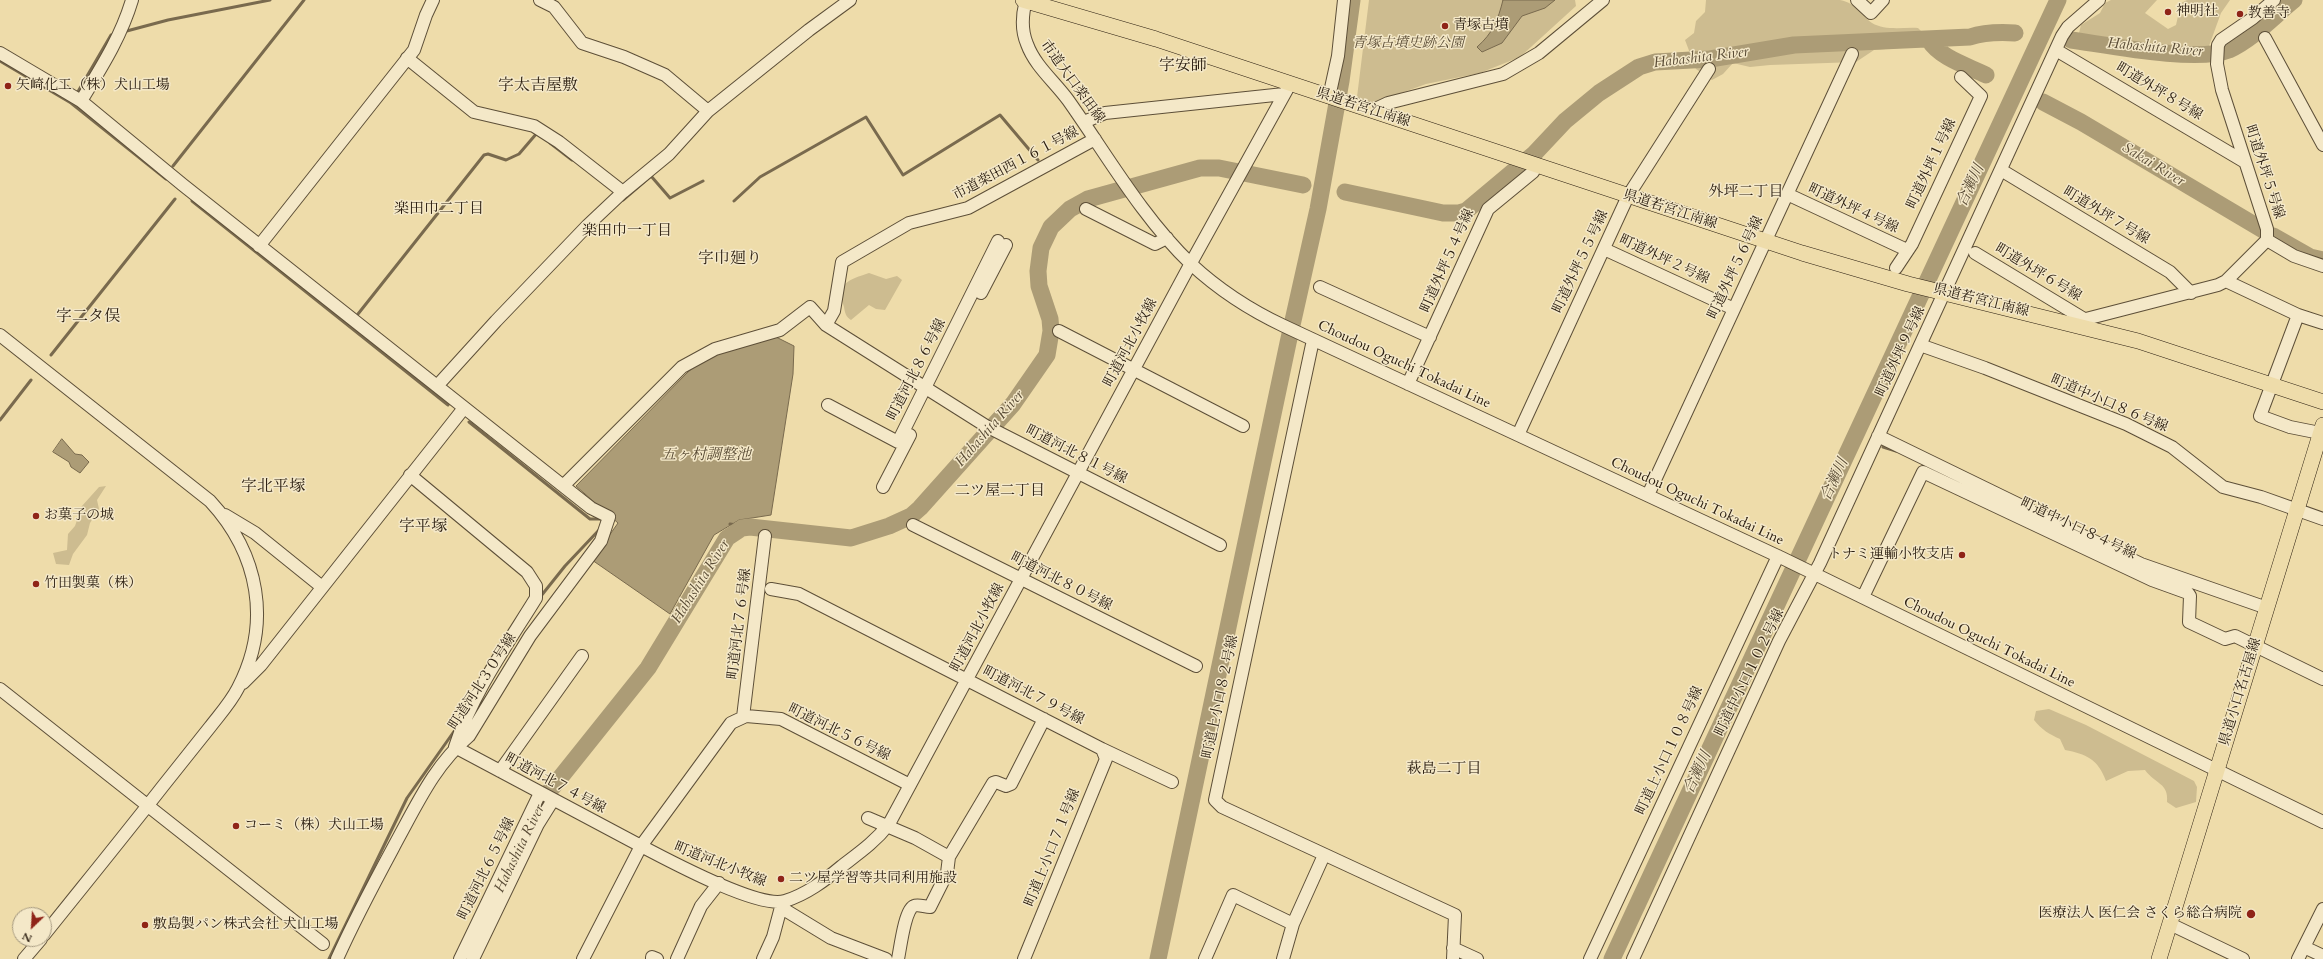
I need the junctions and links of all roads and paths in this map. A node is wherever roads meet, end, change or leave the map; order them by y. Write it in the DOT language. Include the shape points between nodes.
graph roads {
  1 [pos="132,0"];
  2 [pos="433,0"];
  3 [pos="540,0"];
  4 [pos="850,0"];
  5 [pos="1025,0"];
  6 [pos="1344,0"];
  7 [pos="1604,0"];
  8 [pos="1857,0"];
  9 [pos="1883,0"];
  10 [pos="2099,0"];
  11 [pos="2274,0"];
  12 [pos="2265,38"];
  13 [pos="2056,50"];
  14 [pos="0,53"];
  15 [pos="1852,54"];
  16 [pos="407,58"];
  17 [pos="1709,69"];
  18 [pos="1961,77"];
  19 [pos="1287,89"];
  20 [pos="1329,97"];
  21 [pos="82,101"];
  22 [pos="708,111"];
  23 [pos="1371,111"];
  24 [pos="1084,122"];
  25 [pos="1095,139"];
  26 [pos="2323,145"];
  27 [pos="1105,153"];
  28 [pos="2245,162"];
  29 [pos="1535,165"];
  30 [pos="2001,170"];
  31 [pos="623,192"];
  32 [pos="1787,194"];
  33 [pos="1628,196"];
  34 [pos="1086,209"];
  35 [pos="2267,235"];
  36 [pos="1167,238"];
  37 [pos="1765,241"];
  38 [pos="1002,243"];
  39 [pos="259,246"];
  40 [pos="1605,247"];
  41 [pos="1907,250"];
  42 [pos="1975,253"];
  43 [pos="1191,264"];
  44 [pos="2323,266"];
  45 [pos="1896,268"];
  46 [pos="2226,281"];
  47 [pos="1320,287"];
  48 [pos="1944,293"];
  49 [pos="2191,293"];
  50 [pos="1735,306"];
  51 [pos="2298,315"];
  52 [pos="2081,322"];
  53 [pos="2323,323"];
  54 [pos="826,325"];
  55 [pos="1058,331"];
  56 [pos="0,335"];
  57 [pos="1430,338"];
  58 [pos="1313,340"];
  59 [pos="1920,345"];
  60 [pos="1134,370"];
  61 [pos="1408,384"];
  62 [pos="2272,385"];
  63 [pos="438,386"];
  64 [pos="928,390"];
  65 [pos="2323,402"];
  66 [pos="464,408"];
  67 [pos="1243,426"];
  68 [pos="2322,429"];
  69 [pos="1518,435"];
  70 [pos="1878,436"];
  71 [pos="902,450"];
  72 [pos="1078,474"];
  73 [pos="410,475"];
  74 [pos="563,486"];
  75 [pos="883,487"];
  76 [pos="1648,495"];
  77 [pos="2297,511"];
  78 [pos="220,512"];
  79 [pos="2323,519"];
  80 [pos="913,525"];
  81 [pos="766,536"];
  82 [pos="1220,545"];
  83 [pos="1780,557"];
  84 [pos="1814,573"];
  85 [pos="1021,579"];
  86 [pos="322,587"];
  87 [pos="771,590"];
  88 [pos="1863,598"];
  89 [pos="2267,608"];
  90 [pos="2256,642"];
  91 [pos="582,656"];
  92 [pos="1196,666"];
  93 [pos="2323,669"];
  94 [pos="967,679"];
  95 [pos="2323,679"];
  96 [pos="238,688"];
  97 [pos="0,689"];
  98 [pos="747,716"];
  99 [pos="1044,719"];
  100 [pos="455,747"];
  101 [pos="1102,749"];
  102 [pos="2217,770"];
  103 [pos="500,771"];
  104 [pos="1172,782"];
  105 [pos="910,785"];
  106 [pos="547,796"];
  107 [pos="147,806"];
  108 [pos="868,818"];
  109 [pos="2323,822"];
  110 [pos="887,827"];
  111 [pos="641,846"];
  112 [pos="1324,855"];
  113 [pos="949,857"];
  114 [pos="719,883"];
  115 [pos="780,904"];
  116 [pos="2323,909"];
  117 [pos="1293,924"];
  118 [pos="2170,924"];
  119 [pos="52,925"];
  120 [pos="323,944"];
  121 [pos="34,947"];
  122 [pos="2304,947"];
  123 [pos="1453,954"];
  124 [pos="2323,956"];
  125 [pos="24,959"];
  126 [pos="337,959"];
  127 [pos="460,959"];
  128 [pos="473,959"];
  129 [pos="583,959"];
  130 [pos="652,959"];
  131 [pos="657,959"];
  132 [pos="677,959"];
  133 [pos="763,959"];
  134 [pos="886,959"];
  135 [pos="898,959"];
  136 [pos="1024,959"];
  137 [pos="1205,959"];
  138 [pos="1283,959"];
  139 [pos="1477,959"];
  140 [pos="1590,959"];
  141 [pos="1633,959"];
  142 [pos="2159,959"];
  143 [pos="2243,959"];
  144 [pos="2298,959"];
  1 -- 21 [label="street" via="114,47"];
  2 -- 16 [label="street" via="414,50"];
  3 -- 22 [label="street" via="554,7 582,43 665,75"];
  4 -- 22 [label="street"];
  5 -- 19 [label="main road, 県道若宮江南線" via="1156,39"];
  5 -- 24 [label="street, 市道大口楽田線" via="1022,20 1029,51"];
  6 -- 20 [label="street" via="1338,56"];
  7 -- 23 [label="street" via="1539,53 1503,74 1388,103"];
  8 -- 9 [label="street" via="1871,14"];
  10 -- 13 [label="street, 町道外坪９号線" via="2067,29"];
  11 -- 28 [label="street, 町道外坪５号線" via="2253,18 2222,38 2218,45 2217,60 2222,90"];
  12 -- 26 [label="street"];
  13 -- 28 [label="street, 町道外坪８号線"];
  13 -- 30 [label="street, 町道外坪９号線"];
  14 -- 21 [label="street"];
  15 -- 32 [label="street, 町道外坪５６号線"];
  16 -- 31 [label="street" via="474,112 534,126 559,142"];
  16 -- 39 [label="street"];
  17 -- 33 [label="street, 町道外坪５５号線"];
  18 -- 41 [label="street, 町道外坪１号線" via="1981,96"];
  19 -- 20 [label="main road, 県道若宮江南線"];
  19 -- 24 [label="street" via="1105,113"];
  19 -- 43 [label="street, 町道河北小牧線"];
  20 -- 23 [label="main road, 県道若宮江南線"];
  21 -- 39 [label="street"];
  22 -- 31 [label="street" via="669,154"];
  23 -- 29 [label="main road, 県道若宮江南線"];
  24 -- 25 [label="street, 市道大口楽田線"];
  25 -- 27 [label="street, 市道大口楽田線"];
  25 -- 54 [label="street, 市道楽田西１６１号線" via="968,208 909,223 842,262 834,311"];
  27 -- 36 [label="street, Choudou Oguchi Tokadai Line" via="1136,199"];
  28 -- 35 [label="street, 町道外坪５号線"];
  29 -- 33 [label="main road, 県道若宮江南線"];
  29 -- 57 [label="street, 町道外坪５４号線" via="1533,172 1488,209"];
  30 -- 48 [label="street, 町道外坪９号線"];
  30 -- 49 [label="street, 町道外坪７号線" via="2170,272"];
  31 -- 63 [label="street" via="496,321"];
  32 -- 37 [label="street, 町道外坪５６号線"];
  32 -- 41 [label="street, 町道外坪４号線"];
  33 -- 37 [label="main road, 県道若宮江南線"];
  33 -- 40 [label="street, 町道外坪５５号線"];
  34 -- 36 [label="street" via="1155,244"];
  35 -- 44 [label="street" via="2294,256"];
  35 -- 46 [label="street, 町道外坪５号線"];
  36 -- 43 [label="street, Choudou Oguchi Tokadai Line"];
  37 -- 48 [label="main road, 県道若宮江南線"];
  37 -- 50 [label="street, 町道外坪５６号線"];
  38 -- 64 [label="street"];
  39 -- 63 [label="street"];
  40 -- 50 [label="street, 町道外坪２号線"];
  40 -- 69 [label="street, 町道外坪５５号線"];
  41 -- 45 [label="street, 町道外坪１号線"];
  42 -- 52 [label="street, 町道外坪６号線"];
  43 -- 58 [label="street, Choudou Oguchi Tokadai Line" via="1231,296"];
  43 -- 60 [label="street, 町道河北小牧線"];
  46 -- 49 [label="street, 町道外坪５号線"];
  46 -- 51 [label="street"];
  47 -- 57 [label="street"];
  48 -- 52 [label="main road, 県道若宮江南線"];
  48 -- 59 [label="street, 町道外坪９号線"];
  49 -- 52 [label="street, 町道外坪５号線"];
  50 -- 76 [label="street, 町道外坪５６号線"];
  51 -- 53 [label="street"];
  51 -- 62 [label="street"];
  52 -- 62 [label="main road, 県道若宮江南線"];
  54 -- 64 [label="street, 町道河北８１号線"];
  54 -- 74 [label="street, 町道河北８１号線" via="810,307 780,330 715,349 682,367"];
  55 -- 60 [label="street"];
  56 -- 78 [label="street" via="198,491"];
  57 -- 61 [label="street, 町道外坪５４号線"];
  58 -- 61 [label="street, Choudou Oguchi Tokadai Line"];
  58 -- 112 [label="street, 町道上小口８２号線" via="1215,798 1222,807"];
  59 -- 70 [label="street, 町道外坪９号線"];
  59 -- 77 [label="street, 町道中小口８６号線" via="2126,424 2172,447 2223,487 2261,497"];
  60 -- 67 [label="street"];
  60 -- 72 [label="street, 町道河北小牧線"];
  61 -- 69 [label="street, Choudou Oguchi Tokadai Line"];
  62 -- 65 [label="main road, 県道若宮江南線"];
  62 -- 68 [label="street" via="2260,416 2290,427"];
  63 -- 66 [label="street"];
  64 -- 71 [label="street"];
  64 -- 71 [label="street, 町道河北８６号線" via="898,442 825,407"];
  64 -- 72 [label="street, 町道河北８１号線" via="986,426"];
  66 -- 73 [label="street"];
  66 -- 74 [label="street"];
  68 -- 77 [label="main road, 県道小口名古屋線"];
  69 -- 76 [label="street, Choudou Oguchi Tokadai Line"];
  70 -- 84 [label="street, 町道外坪９号線"];
  70 -- 89 [label="street" via="2141,564"];
  71 -- 75 [label="street"];
  72 -- 82 [label="street, 町道河北８１号線"];
  72 -- 85 [label="street, 町道河北小牧線"];
  73 -- 86 [label="street"];
  73 -- 100 [label="street" via="527,572 536,586 536,598 484,684 462,727"];
  74 -- 100 [label="street, 町道河北３０号線" via="591,508 609,517 601,541 530,636 469,736"];
  76 -- 83 [label="street, Choudou Oguchi Tokadai Line"];
  77 -- 79 [label="street, 町道中小口８６号線"];
  77 -- 89 [label="main road, 県道小口名古屋線"];
  78 -- 86 [label="street" via="255,533"];
  78 -- 96 [label="street" via="237,536 245,553 256,598 255,640 249,663"];
  80 -- 85 [label="street, 町道河北８０号線"];
  81 -- 98 [label="street, 町道河北７６号線"];
  83 -- 84 [label="street, Choudou Oguchi Tokadai Line"];
  83 -- 140 [label="street, 町道上小口１０８号線"];
  84 -- 88 [label="street, Choudou Oguchi Tokadai Line"];
  84 -- 141 [label="street, 町道中小口１０２号線" via="1779,641"];
  85 -- 92 [label="street, 町道河北８０号線"];
  85 -- 94 [label="street, 町道河北小牧線"];
  86 -- 96 [label="street" via="260,665"];
  87 -- 94 [label="street, 町道河北７９号線" via="799,594"];
  88 -- 90 [label="street, 町道中小口８４号線" via="1923,472 2152,580 2188,593 2189,622 2225,639 2235,636"];
  88 -- 102 [label="street, Choudou Oguchi Tokadai Line"];
  89 -- 90 [label="main road, 県道小口名古屋線"];
  90 -- 93 [label="street"];
  90 -- 95 [label="street, 町道中小口８４号線"];
  90 -- 102 [label="main road, 県道小口名古屋線"];
  91 -- 103 [label="street"];
  94 -- 99 [label="street, 町道河北７９号線"];
  94 -- 105 [label="street, 町道河北小牧線"];
  96 -- 107 [label="street"];
  97 -- 107 [label="street"];
  98 -- 105 [label="street, 町道河北５６号線" via="781,719"];
  98 -- 111 [label="street" via="731,723"];
  99 -- 101 [label="street, 町道河北７９号線"];
  99 -- 113 [label="street" via="1011,784 1006,786 992,783"];
  100 -- 103 [label="street, 町道河北７４号線"];
  100 -- 126 [label="street, 町道河北３０号線" via="432,776 366,897"];
  101 -- 104 [label="street, 町道河北７９号線"];
  101 -- 136 [label="street, 町道上小口７１号線" via="1106,760"];
  102 -- 109 [label="street, Choudou Oguchi Tokadai Line"];
  102 -- 118 [label="main road, 県道小口名古屋線"];
  103 -- 106 [label="street, 町道河北７４号線"];
  105 -- 110 [label="street, 町道河北小牧線"];
  106 -- 111 [label="street, 町道河北７４号線"];
  106 -- 127 [label="street, 町道河北６５号線"];
  106 -- 128 [label="street" via="538,824"];
  107 -- 119 [label="street"];
  107 -- 120 [label="street"];
  108 -- 110 [label="street"];
  110 -- 113 [label="street" via="915,838"];
  110 -- 115 [label="street, 町道河北小牧線" via="871,845 823,882"];
  111 -- 114 [label="street, 町道河北小牧線"];
  111 -- 129 [label="street"];
  112 -- 117 [label="street"];
  112 -- 123 [label="street, 町道上小口８２号線" via="1455,915"];
  113 -- 135 [label="street" via="947,873 930,907 915,905 909,912"];
  114 -- 115 [label="street, 町道河北小牧線" via="758,899"];
  114 -- 132 [label="street" via="701,906"];
  115 -- 133 [label="street" via="773,937"];
  115 -- 134 [label="street" via="831,938"];
  116 -- 122 [label="street"];
  117 -- 137 [label="street" via="1233,896"];
  117 -- 138 [label="street"];
  118 -- 142 [label="main road, 県道小口名古屋線"];
  118 -- 143 [label="street"];
  121 -- 125 [label="street"];
  122 -- 124 [label="street"];
  122 -- 144 [label="street"];
  123 -- 139 [label="street"];
  130 -- 131 [label="street"];
}
